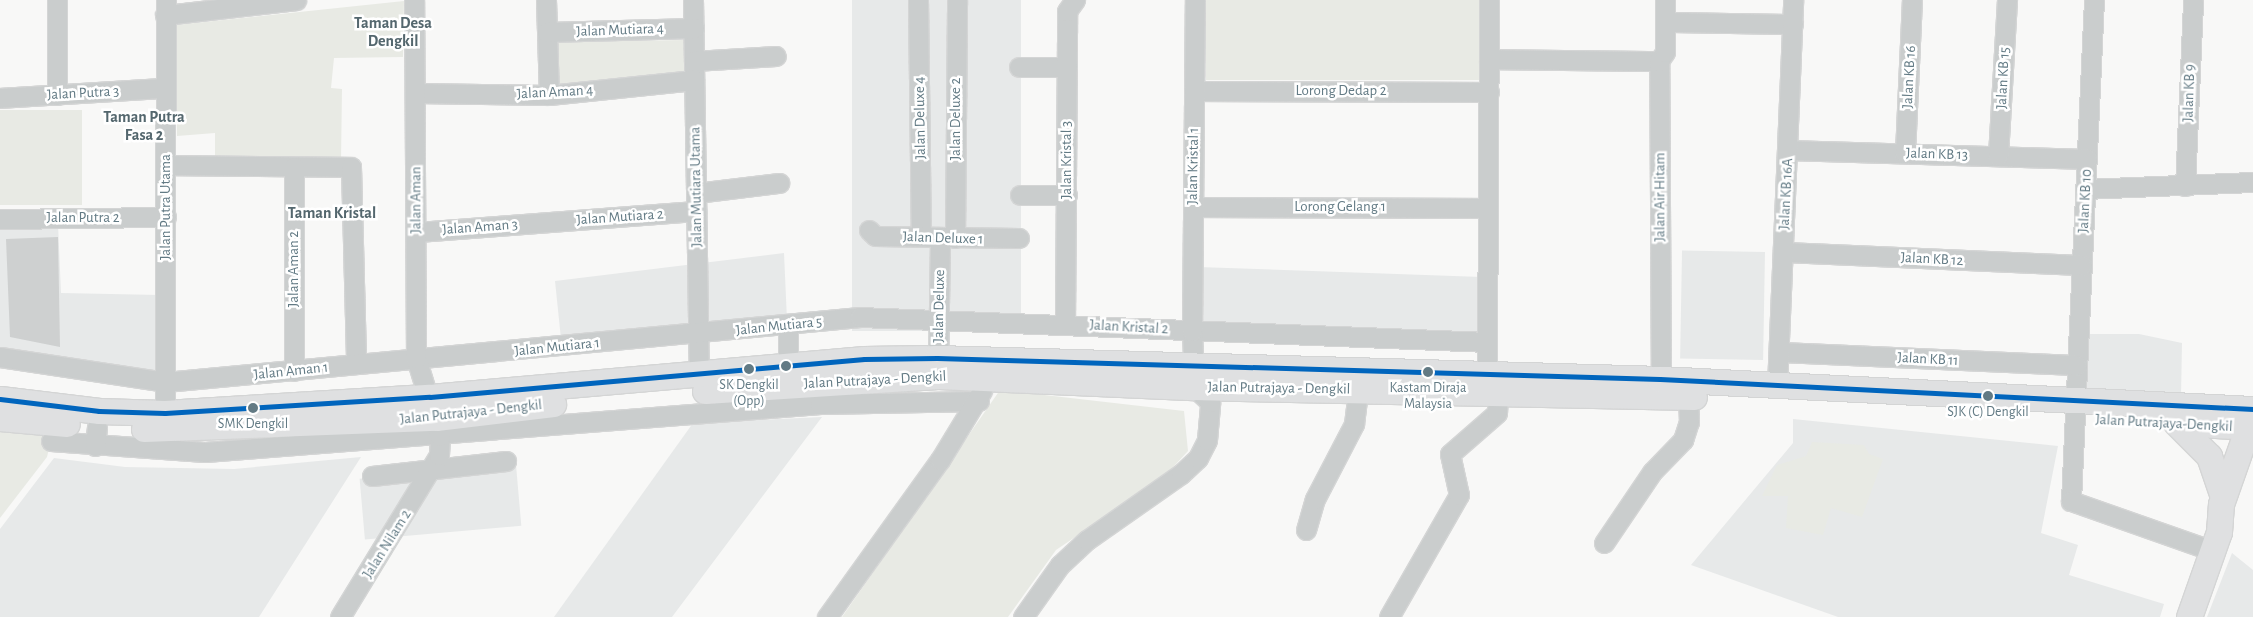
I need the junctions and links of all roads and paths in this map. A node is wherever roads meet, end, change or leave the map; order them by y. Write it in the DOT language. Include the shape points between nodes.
graph roads {
  1 [pos="57,0"];
  2 [pos="296,0"];
  3 [pos="414,0"];
  4 [pos="546,0"];
  5 [pos="693,0"];
  6 [pos="918,0"];
  7 [pos="957,0"];
  8 [pos="1075,0"];
  9 [pos="1195,0"];
  10 [pos="1489,0"];
  11 [pos="1666,0"];
  12 [pos="1793,0"];
  13 [pos="1912,0"];
  14 [pos="2007,0"];
  15 [pos="2094,0"];
  16 [pos="2193,0"];
  17 [pos="226,4"];
  18 [pos="165,8"];
  19 [pos="1666,22"];
  20 [pos="1793,24"];
  21 [pos="694,28"];
  22 [pos="547,32"];
  23 [pos="776,56"];
  24 [pos="1489,59"];
  25 [pos="694,61"];
  26 [pos="1659,61"];
  27 [pos="1019,67"];
  28 [pos="1067,67"];
  29 [pos="694,80"];
  30 [pos="165,88"];
  31 [pos="1194,91"];
  32 [pos="1489,92"];
  33 [pos="415,93"];
  34 [pos="57,95"];
  35 [pos="548,95"];
  36 [pos="0,98"];
  37 [pos="1788,150"];
  38 [pos="1905,153"];
  39 [pos="1998,156"];
  40 [pos="2087,159"];
  41 [pos="166,165"];
  42 [pos="294,167"];
  43 [pos="2253,182"];
  44 [pos="779,184"];
  45 [pos="2185,186"];
  46 [pos="2085,190"];
  47 [pos="696,193"];
  48 [pos="1020,195"];
  49 [pos="1066,195"];
  50 [pos="1193,207"];
  51 [pos="1488,208"];
  52 [pos="696,211"];
  53 [pos="166,218"];
  54 [pos="0,219"];
  55 [pos="543,222"];
  56 [pos="869,230"];
  57 [pos="416,232"];
  58 [pos="921,236"];
  59 [pos="948,238"];
  60 [pos="1019,238"];
  61 [pos="1783,252"];
  62 [pos="2082,265"];
  63 [pos="938,320"];
  64 [pos="1066,324"];
  65 [pos="788,325"];
  66 [pos="1192,331"];
  67 [pos="698,334"];
  68 [pos="1487,342"];
  69 [pos="1779,352"];
  70 [pos="0,357"];
  71 [pos="416,358"];
  72 [pos="356,364"];
  73 [pos="788,365"];
  74 [pos="2077,365"];
  75 [pos="938,367"];
  76 [pos="294,371"];
  77 [pos="699,375"];
  78 [pos="1194,376"];
  79 [pos="165,382"];
  80 [pos="1493,383"];
  81 [pos="1777,387"];
  82 [pos="1661,388"];
  83 [pos="982,390"];
  84 [pos="1358,390"];
  85 [pos="1688,397"];
  86 [pos="0,399"];
  87 [pos="2075,410"];
  88 [pos="165,413"];
  89 [pos="435,417"];
  90 [pos="535,417"];
  91 [pos="0,418"];
  92 [pos="2251,419"];
  93 [pos="2176,423"];
  94 [pos="96,436"];
  95 [pos="51,441"];
  96 [pos="2253,456"];
  97 [pos="506,461"];
  98 [pos="433,471"];
  99 [pos="372,476"];
  100 [pos="2224,497"];
  101 [pos="1306,530"];
  102 [pos="2216,542"];
  103 [pos="1604,543"];
  104 [pos="340,617"];
  105 [pos="828,617"];
  106 [pos="1023,617"];
  107 [pos="1389,617"];
  108 [pos="2189,617"];
  1 -- 34 [label="street"];
  2 -- 17 [label="street"];
  3 -- 33 [label="street, Jalan Aman"];
  4 -- 22 [label="street"];
  5 -- 21 [label="street, Jalan Mutiara Utama"];
  6 -- 58 [label="street, Jalan Deluxe 4"];
  7 -- 59 [label="street, Jalan Deluxe 2"];
  8 -- 28 [label="street, Jalan Kristal 3" via="1067,11"];
  9 -- 31 [label="street, Jalan Kristal 1"];
  10 -- 24 [label="street"];
  11 -- 19 [label="street, Jalan Air Hitam"];
  12 -- 20 [label="street, Jalan KB 16A"];
  13 -- 38 [label="street, Jalan KB 16"];
  14 -- 39 [label="street, Jalan KB 15"];
  15 -- 40 [label="street, Jalan KB 10"];
  16 -- 45 [label="street, Jalan KB 9"];
  17 -- 18 [label="street"];
  18 -- 30 [label="street, Jalan Putra Utama"];
  19 -- 20 [label="street"];
  19 -- 26 [label="street, Jalan Air Hitam" via="1665,52"];
  20 -- 37 [label="street, Jalan KB 16A"];
  21 -- 22 [label="street, Jalan Mutiara 4"];
  21 -- 25 [label="street, Jalan Mutiara Utama"];
  22 -- 35 [label="street"];
  23 -- 25 [label="street"];
  24 -- 26 [label="street"];
  24 -- 32 [label="street"];
  25 -- 29 [label="street, Jalan Mutiara Utama"];
  26 -- 82 [label="street, Jalan Air Hitam"];
  27 -- 28 [label="street"];
  28 -- 49 [label="street, Jalan Kristal 3"];
  29 -- 35 [label="street, Jalan Aman 4"];
  29 -- 47 [label="street, Jalan Mutiara Utama"];
  30 -- 34 [label="street, Jalan Putra 3"];
  30 -- 41 [label="street, Jalan Putra Utama"];
  31 -- 32 [label="street, Lorong Dedap 2"];
  31 -- 50 [label="street, Jalan Kristal 1"];
  32 -- 51 [label="street"];
  33 -- 35 [label="street, Jalan Aman 4"];
  33 -- 57 [label="street, Jalan Aman"];
  34 -- 36 [label="street, Jalan Putra 3"];
  37 -- 38 [label="street, Jalan KB 13"];
  37 -- 61 [label="street, Jalan KB 16A"];
  38 -- 39 [label="street, Jalan KB 13"];
  39 -- 40 [label="street, Jalan KB 13"];
  40 -- 46 [label="street, Jalan KB 10"];
  41 -- 42 [label="street"];
  41 -- 53 [label="street, Jalan Putra Utama"];
  42 -- 72 [label="street" via="353,169"];
  42 -- 76 [label="street, Jalan Aman 2"];
  43 -- 45 [label="street"];
  44 -- 47 [label="street"];
  45 -- 46 [label="street"];
  46 -- 62 [label="street, Jalan KB 10"];
  47 -- 52 [label="street, Jalan Mutiara Utama"];
  48 -- 49 [label="street"];
  49 -- 64 [label="street, Jalan Kristal 3"];
  50 -- 51 [label="street, Lorong Gelang 1"];
  50 -- 66 [label="street, Jalan Kristal 1"];
  51 -- 68 [label="street"];
  52 -- 55 [label="street, Jalan Mutiara 2"];
  52 -- 67 [label="street, Jalan Mutiara Utama"];
  53 -- 54 [label="street, Jalan Putra 2"];
  53 -- 79 [label="street, Jalan Putra Utama"];
  55 -- 57 [label="street, Jalan Aman 3"];
  56 -- 58 [label="street, Jalan Deluxe 1" via="875,236"];
  57 -- 71 [label="street, Jalan Aman"];
  58 -- 59 [label="street, Jalan Deluxe 1"];
  59 -- 60 [label="street, Jalan Deluxe 1"];
  59 -- 63 [label="street, Jalan Deluxe"];
  61 -- 62 [label="street, Jalan KB 12"];
  61 -- 69 [label="street, Jalan KB 16A"];
  62 -- 74 [label="street, Jalan KB 10"];
  63 -- 64 [label="street, Jalan Kristal 2"];
  63 -- 65 [label="street, Jalan Mutiara 5" via="860,317"];
  63 -- 75 [label="street, Jalan Deluxe"];
  64 -- 66 [label="street, Jalan Kristal 2"];
  65 -- 67 [label="street, Jalan Mutiara 5"];
  65 -- 73 [label="street"];
  66 -- 68 [label="street, Jalan Kristal 2"];
  66 -- 78 [label="street, Jalan Kristal 1"];
  67 -- 71 [label="street, Jalan Mutiara 1"];
  67 -- 77 [label="street, Jalan Mutiara Utama"];
  68 -- 80 [label="street"];
  69 -- 74 [label="street, Jalan KB 11"];
  69 -- 81 [label="street, Jalan KB 16A"];
  70 -- 79 [label="street, Jalan Aman 1"];
  71 -- 72 [label="street, Jalan Aman 1"];
  71 -- 89 [label="street, Jalan Aman"];
  72 -- 76 [label="street, Jalan Aman 1"];
  73 -- 75 [label="main road, Jalan Putrajaya - Dengkil"];
  73 -- 77 [label="main road, Jalan Putrajaya - Dengkil"];
  74 -- 87 [label="street, Jalan KB 10"];
  75 -- 78 [label="main road, Jalan Putrajaya - Dengkil"];
  75 -- 83 [label="main road, Jalan Putrajaya - Dengkil"];
  75 -- 90 [label="main road, Jalan Putrajaya - Dengkil"];
  76 -- 79 [label="street, Jalan Aman 1"];
  77 -- 89 [label="main road, Jalan Putrajaya - Dengkil"];
  78 -- 80 [label="main road, Jalan Putrajaya - Dengkil"];
  78 -- 83 [label="main road, Jalan Putrajaya - Dengkil"];
  78 -- 84 [label="main road, Jalan Putrajaya - Dengkil"];
  78 -- 106 [label="street" via="1210,402 1207,440 1198,458 1087,540 1060,565"];
  79 -- 88 [label="street, Jalan Putra Utama"];
  80 -- 82 [label="main road, Jalan Putrajaya - Dengkil"];
  80 -- 84 [label="main road, Jalan Putrajaya - Dengkil"];
  80 -- 107 [label="street" via="1498,414 1450,454 1458,495"];
  81 -- 82 [label="main road"];
  81 -- 87 [label="main road"];
  82 -- 85 [label="main road"];
  83 -- 90 [label="street" via="820,404"];
  83 -- 105 [label="street"];
  84 -- 101 [label="street" via="1354,424 1315,499"];
  85 -- 87 [label="main road"];
  85 -- 103 [label="street" via="1689,422 1683,440 1652,472"];
  86 -- 88 [label="main road, Jalan Putrajaya - Dengkil" via="99,411"];
  87 -- 92 [label="main road, Jalan Putrajaya-Dengkil"];
  87 -- 93 [label="main road, Jalan Putrajaya-Dengkil"];
  87 -- 102 [label="street, Jalan KB 10" via="2071,501"];
  88 -- 89 [label="main road, Jalan Putrajaya - Dengkil"];
  89 -- 90 [label="main road, Jalan Putrajaya - Dengkil"];
  89 -- 94 [label="main road, Jalan Putrajaya - Dengkil" via="345,432 164,430"];
  89 -- 98 [label="street"];
  91 -- 94 [label="main road, Jalan Putrajaya - Dengkil"];
  92 -- 93 [label="main road, Jalan Putrajaya-Dengkil"];
  92 -- 100 [label="main road"];
  93 -- 100 [label="main road" via="2209,456"];
  94 -- 95 [label="street"];
  96 -- 102 [label="main road" via="2237,509"];
  97 -- 98 [label="street"];
  98 -- 99 [label="street"];
  98 -- 104 [label="street, Jalan Nilam 2"];
  100 -- 102 [label="main road"];
  102 -- 108 [label="main road"];
}
